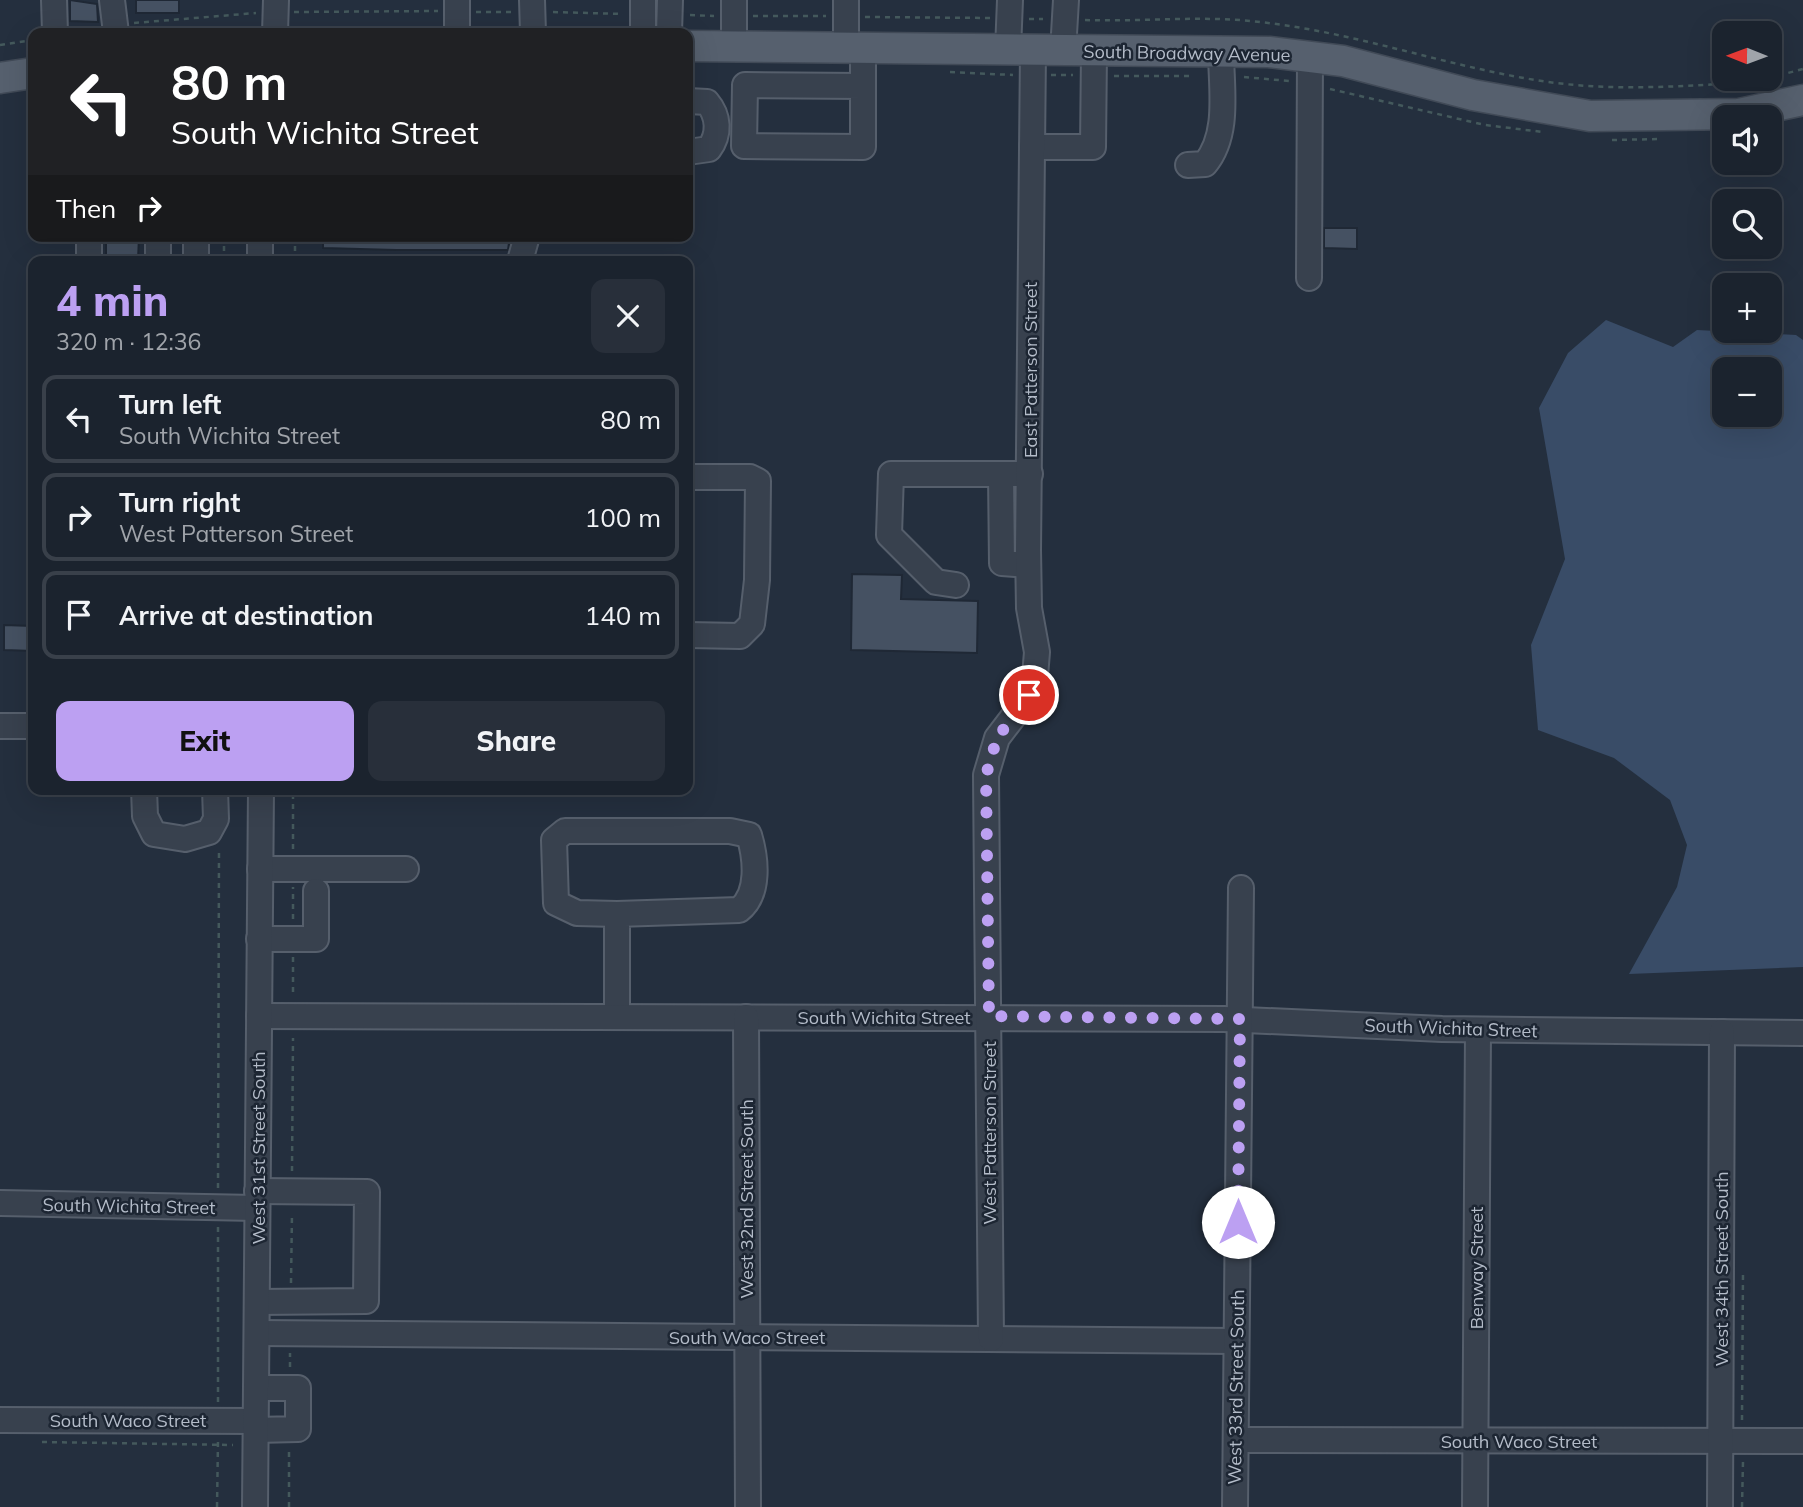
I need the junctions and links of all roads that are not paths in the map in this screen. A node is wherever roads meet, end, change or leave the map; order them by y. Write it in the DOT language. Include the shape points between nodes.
graph roads {
  1 [pos="54,0"];
  2 [pos="112,0"];
  3 [pos="276,0"];
  4 [pos="457,0"];
  5 [pos="532,0"];
  6 [pos="643,0"];
  7 [pos="670,0"];
  8 [pos="734,0"];
  9 [pos="846,0"];
  10 [pos="1010,0"];
  11 [pos="1066,0"];
  12 [pos="55,28"];
  13 [pos="115,28"];
  14 [pos="275,28"];
  15 [pos="457,28"];
  16 [pos="533,28"];
  17 [pos="643,28"];
  18 [pos="669,28"];
  19 [pos="693,46"];
  20 [pos="734,46"];
  21 [pos="855,48"];
  22 [pos="1021,51"];
  23 [pos="1063,51"];
  24 [pos="1221,51"];
  25 [pos="1094,52"];
  26 [pos="1310,55"];
  27 [pos="28,74"];
  28 [pos="0,78"];
  29 [pos="863,86"];
  30 [pos="1803,100"];
  31 [pos="693,101"];
  32 [pos="1032,147"];
  33 [pos="693,151"];
  34 [pos="1188,166"];
  35 [pos="1309,278"];
  36 [pos="1001,474"];
  37 [pos="1030,474"];
  38 [pos="693,478"];
  39 [pos="1028,565"];
  40 [pos="956,585"];
  41 [pos="693,635"];
  42 [pos="1032,689"];
  43 [pos="0,726"];
  44 [pos="28,726"];
  45 [pos="145,795"];
  46 [pos="215,795"];
  47 [pos="261,795"];
  48 [pos="260,869"];
  49 [pos="406,869"];
  50 [pos="1241,888"];
  51 [pos="316,891"];
  52 [pos="617,914"];
  53 [pos="259,939"];
  54 [pos="259,1016"];
  55 [pos="989,1016"];
  56 [pos="617,1017"];
  57 [pos="746,1017"];
  58 [pos="1240,1019"];
  59 [pos="1478,1030"];
  60 [pos="1722,1032"];
  61 [pos="1803,1033"];
  62 [pos="257,1199"];
  63 [pos="0,1203"];
  64 [pos="361,1301"];
  65 [pos="257,1302"];
  66 [pos="302,1302"];
  67 [pos="257,1332"];
  68 [pos="302,1333"];
  69 [pos="361,1334"];
  70 [pos="746,1337"];
  71 [pos="991,1339"];
  72 [pos="1237,1341"];
  73 [pos="256,1388"];
  74 [pos="0,1420"];
  75 [pos="256,1425"];
  76 [pos="1236,1440"];
  77 [pos="1476,1440"];
  78 [pos="1731,1441"];
  79 [pos="1803,1441"];
  80 [pos="255,1507"];
  81 [pos="748,1507"];
  82 [pos="1235,1507"];
  83 [pos="1475,1507"];
  84 [pos="1720,1507"];
  1 -- 12 [label="street"];
  2 -- 13 [label="street"];
  3 -- 14 [label="street"];
  4 -- 15 [label="street"];
  5 -- 16 [label="street"];
  6 -- 17 [label="street"];
  7 -- 18 [label="street"];
  8 -- 20 [label="street"];
  9 -- 21 [label="street"];
  10 -- 22 [label="street, East Patterson Street"];
  11 -- 23 [label="street"];
  19 -- 20 [label="main road, South Broadway Avenue"];
  20 -- 21 [label="main road, South Broadway Avenue"];
  21 -- 22 [label="main road, South Broadway Avenue"];
  21 -- 29 [label="street"];
  22 -- 23 [label="main road, South Broadway Avenue"];
  22 -- 32 [label="street, East Patterson Street"];
  23 -- 25 [label="main road, South Broadway Avenue"];
  24 -- 25 [label="main road, South Broadway Avenue"];
  24 -- 26 [label="main road, South Broadway Avenue"];
  24 -- 34 [label="street" via="1221,130 1216,151 1205,164"];
  25 -- 32 [label="street" via="1093,147"];
  26 -- 30 [label="main road, South Broadway Avenue" via="1474,95 1590,116 1739,114"];
  26 -- 35 [label="street"];
  27 -- 28 [label="main road"];
  29 -- 29 [label="street" via="745,85 744,146 863,147"];
  31 -- 33 [label="street" via="707,102 716,119 715,141 709,149"];
  32 -- 37 [label="street, East Patterson Street"];
  36 -- 37 [label="street"];
  36 -- 39 [label="street" via="1002,563"];
  36 -- 40 [label="street" via="891,474 889,535 936,582"];
  37 -- 39 [label="street, East Patterson Street"];
  38 -- 41 [label="street" via="750,477 758,481 752,624 740,636"];
  39 -- 42 [label="street, East Patterson Street" via="1037,652"];
  42 -- 55 [label="street, West Patterson Street" via="997,738 986,775"];
  43 -- 44 [label="street"];
  45 -- 46 [label="street" via="145,816 154,834 185,839 209,832 216,819"];
  47 -- 48 [label="street, West 31st Street South"];
  48 -- 49 [label="street"];
  48 -- 53 [label="street, West 31st Street South"];
  50 -- 58 [label="street, West 33rd Street South"];
  51 -- 53 [label="street" via="316,939"];
  52 -- 52 [label="street" via="577,913 556,903 552,849 559,834 730,831 749,835 753,889 750,902 739,910"];
  52 -- 56 [label="street"];
  53 -- 54 [label="street, West 31st Street South"];
  54 -- 56 [label="street, South Wichita Street"];
  54 -- 62 [label="street, West 31st Street South"];
  55 -- 57 [label="street, South Wichita Street"];
  55 -- 58 [label="street, South Wichita Street"];
  55 -- 71 [label="street, West Patterson Street"];
  56 -- 57 [label="street, South Wichita Street"];
  57 -- 70 [label="street, West 32nd Street South"];
  58 -- 59 [label="street, South Wichita Street"];
  58 -- 72 [label="street, West 33rd Street South"];
  59 -- 60 [label="street, South Wichita Street"];
  59 -- 77 [label="street, Benway Street"];
  60 -- 61 [label="street, South Wichita Street"];
  60 -- 78 [label="street, West 34th Street South"];
  62 -- 63 [label="street, South Wichita Street" via="218,1207"];
  62 -- 64 [label="street, South Wichita Street" via="292,1192 367,1192 366,1301"];
  62 -- 65 [label="street, West 31st Street South"];
  64 -- 66 [label="street"];
  64 -- 69 [label="street"];
  65 -- 66 [label="street"];
  65 -- 67 [label="street, West 31st Street South"];
  66 -- 68 [label="street"];
  67 -- 68 [label="street, South Waco Street"];
  67 -- 73 [label="street, West 31st Street South"];
  68 -- 69 [label="street, South Waco Street"];
  69 -- 70 [label="street, South Waco Street"];
  70 -- 71 [label="street, South Waco Street"];
  70 -- 81 [label="street, West 32nd Street South"];
  71 -- 72 [label="street, South Waco Street"];
  72 -- 76 [label="street, West 33rd Street South"];
  73 -- 75 [label="street, West 31st Street South"];
  73 -- 75 [label="street, South Waco Street" via="298,1388 298,1429"];
  74 -- 75 [label="street, South Waco Street" via="218,1433"];
  75 -- 80 [label="street, West 31st Street South"];
  76 -- 77 [label="street, South Waco Street"];
  76 -- 82 [label="street, West 33rd Street South"];
  77 -- 78 [label="street, South Waco Street"];
  77 -- 83 [label="street, Benway Street"];
  78 -- 79 [label="street, South Waco Street"];
  78 -- 84 [label="street, West 34th Street South"];
}
